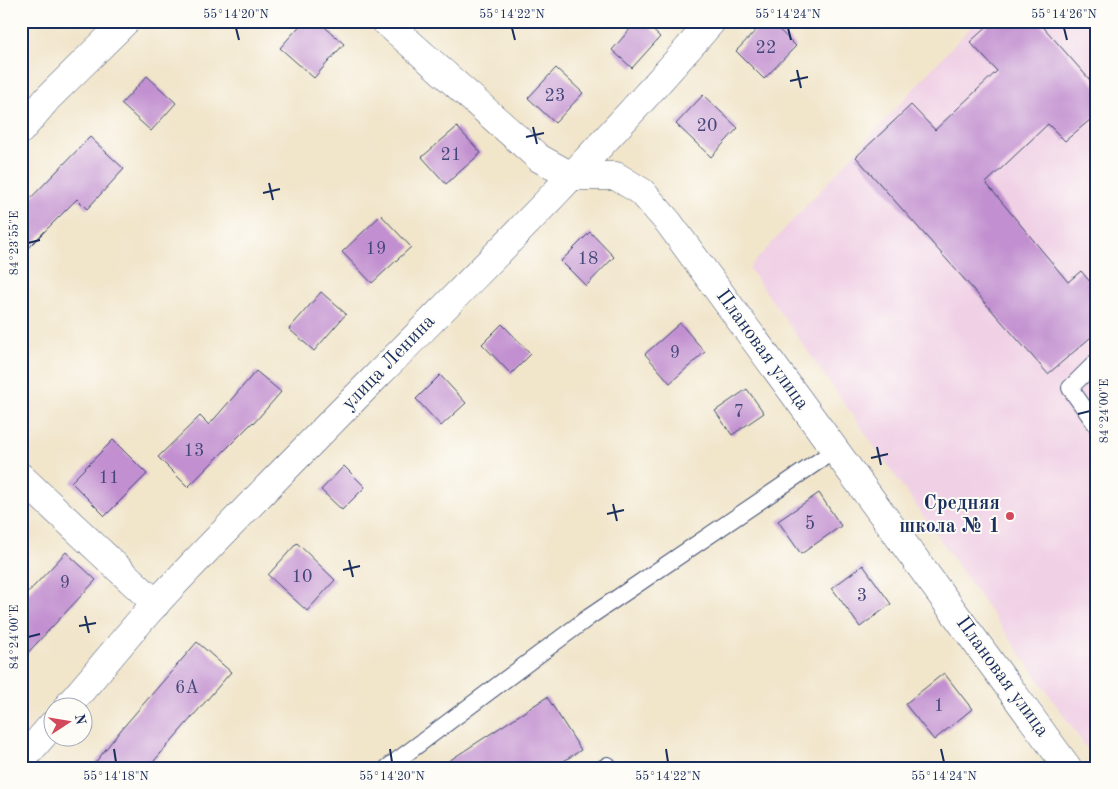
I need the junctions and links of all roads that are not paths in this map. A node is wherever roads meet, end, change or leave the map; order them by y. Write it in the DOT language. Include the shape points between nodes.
graph roads {
  1 [pos="126,21"];
  2 [pos="385,21"];
  3 [pos="712,21"];
  4 [pos="21,130"];
  5 [pos="571,176"];
  6 [pos="1097,360"];
  7 [pos="1097,426"];
  8 [pos="835,450"];
  9 [pos="21,477"];
  10 [pos="156,604"];
  11 [pos="77,696"];
  12 [pos="42,737"];
  13 [pos="21,761"];
  14 [pos="387,768"];
  15 [pos="1068,768"];
  1 -- 4 [label="street" via="48,98"];
  2 -- 5 [label="street, Плановая улица" via="539,158"];
  3 -- 5 [label="street, улица Ленина"];
  5 -- 8 [label="street, Плановая улица" via="616,176 642,192 669,223"];
  5 -- 10 [label="street, улица Ленина"];
  6 -- 7 [label="lane" via="1070,388"];
  8 -- 14 [label="lane" via="589,617"];
  8 -- 15 [label="street, Плановая улица"];
  9 -- 10 [label="street"];
  10 -- 11 [label="street, улица Ленина"];
  12 -- 13 [label="street"];
}
